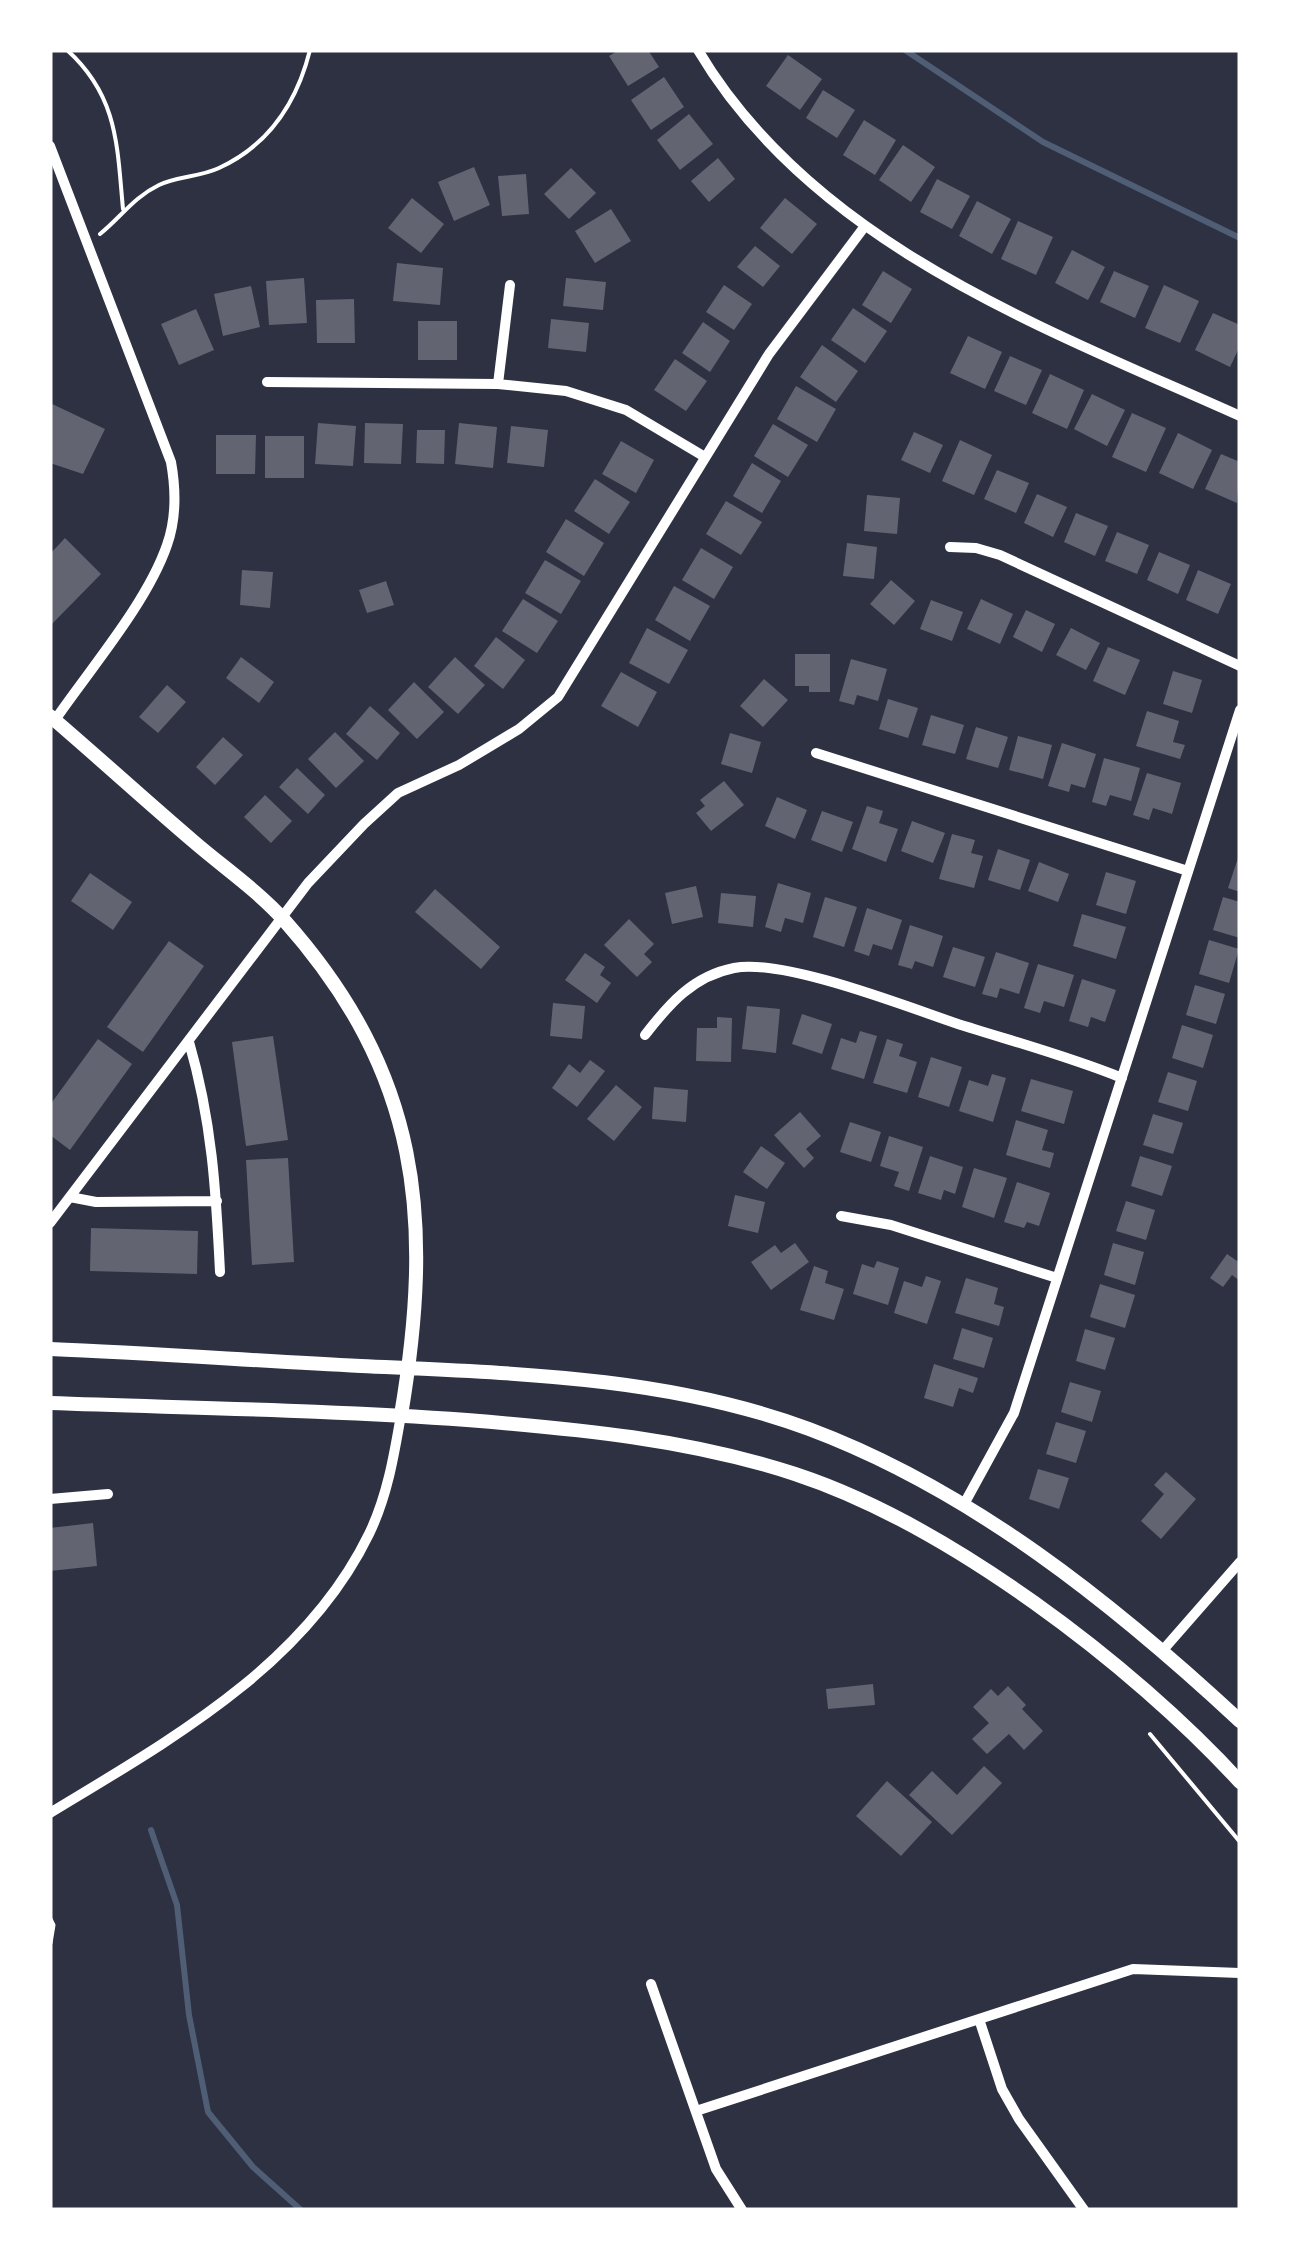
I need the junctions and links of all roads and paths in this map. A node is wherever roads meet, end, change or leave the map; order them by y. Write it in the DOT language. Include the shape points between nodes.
graph roads {
  1 [pos="67,50"];
  2 [pos="310,50"];
  3 [pos="698,50"];
  4 [pos="50,146"];
  5 [pos="123,212"];
  6 [pos="865,226"];
  7 [pos="89,244"];
  8 [pos="510,285"];
  9 [pos="268,382"];
  10 [pos="498,384"];
  11 [pos="1240,416"];
  12 [pos="705,457"];
  13 [pos="950,547"];
  14 [pos="1240,666"];
  15 [pos="1240,710"];
  16 [pos="52,718"];
  17 [pos="816,752"];
  18 [pos="1188,871"];
  19 [pos="282,918"];
  20 [pos="645,1035"];
  21 [pos="189,1042"];
  22 [pos="1122,1078"];
  23 [pos="70,1196"];
  24 [pos="217,1201"];
  25 [pos="841,1216"];
  26 [pos="50,1223"];
  27 [pos="220,1272"];
  28 [pos="1057,1278"];
  29 [pos="50,1349"];
  30 [pos="409,1368"];
  31 [pos="50,1403"];
  32 [pos="401,1415"];
  33 [pos="108,1494"];
  34 [pos="50,1499"];
  35 [pos="964,1506"];
  36 [pos="1240,1562"];
  37 [pos="1163,1650"];
  38 [pos="1240,1721"];
  39 [pos="1150,1734"];
  40 [pos="1240,1782"];
  41 [pos="50,1813"];
  42 [pos="1240,1842"];
  43 [pos="50,1920"];
  44 [pos="50,1942"];
  45 [pos="1240,1973"];
  46 [pos="652,1984"];
  47 [pos="979,2019"];
  48 [pos="696,2111"];
  49 [pos="742,2210"];
  50 [pos="1084,2210"];
  1 -- 5 [label="path" via="102,88"];
  2 -- 5 [label="path" via="291,104 256,147 216,170 163,183"];
  3 -- 6 [label="street" via="759,134"];
  4 -- 7 [label="street"];
  5 -- 7 [label="path"];
  6 -- 11 [label="street" via="996,305"];
  6 -- 12 [label="street" via="769,354"];
  7 -- 16 [label="street" via="176,490 167,546 153,576"];
  8 -- 10 [label="street"];
  9 -- 10 [label="street"];
  10 -- 12 [label="street" via="601,400"];
  12 -- 19 [label="street" via="558,697 519,729 398,793"];
  13 -- 14 [label="street" via="1000,555"];
  15 -- 18 [label="street"];
  16 -- 19 [label="main road"];
  17 -- 18 [label="street"];
  18 -- 22 [label="street"];
  19 -- 21 [label="street"];
  19 -- 30 [label="main road" via="367,1036 396,1104 416,1219"];
  20 -- 22 [label="street" via="673,1000 705,977 766,967"];
  21 -- 23 [label="street"];
  21 -- 24 [label="street" via="209,1119"];
  22 -- 28 [label="street"];
  23 -- 24 [label="street" via="96,1202"];
  23 -- 26 [label="street"];
  24 -- 27 [label="street"];
  25 -- 28 [label="street"];
  28 -- 35 [label="street" via="1014,1412"];
  29 -- 30 [label="main road"];
  30 -- 32 [label="main road"];
  30 -- 35 [label="main road" via="607,1382 750,1410 852,1447"];
  31 -- 32 [label="main road"];
  32 -- 40 [label="main road" via="633,1436 714,1452 857,1497 944,1544 1095,1649"];
  32 -- 41 [label="street" via="390,1478 371,1530 350,1568 279,1656 156,1749"];
  33 -- 34 [label="street"];
  35 -- 37 [label="main road"];
  36 -- 37 [label="street"];
  37 -- 38 [label="main road"];
  39 -- 42 [label="path"];
  43 -- 44 [label="lane"];
  45 -- 47 [label="street" via="1133,1970"];
  46 -- 48 [label="street"];
  47 -- 48 [label="street"];
  47 -- 50 [label="street" via="1018,2120"];
  48 -- 49 [label="street" via="716,2170"];
}
